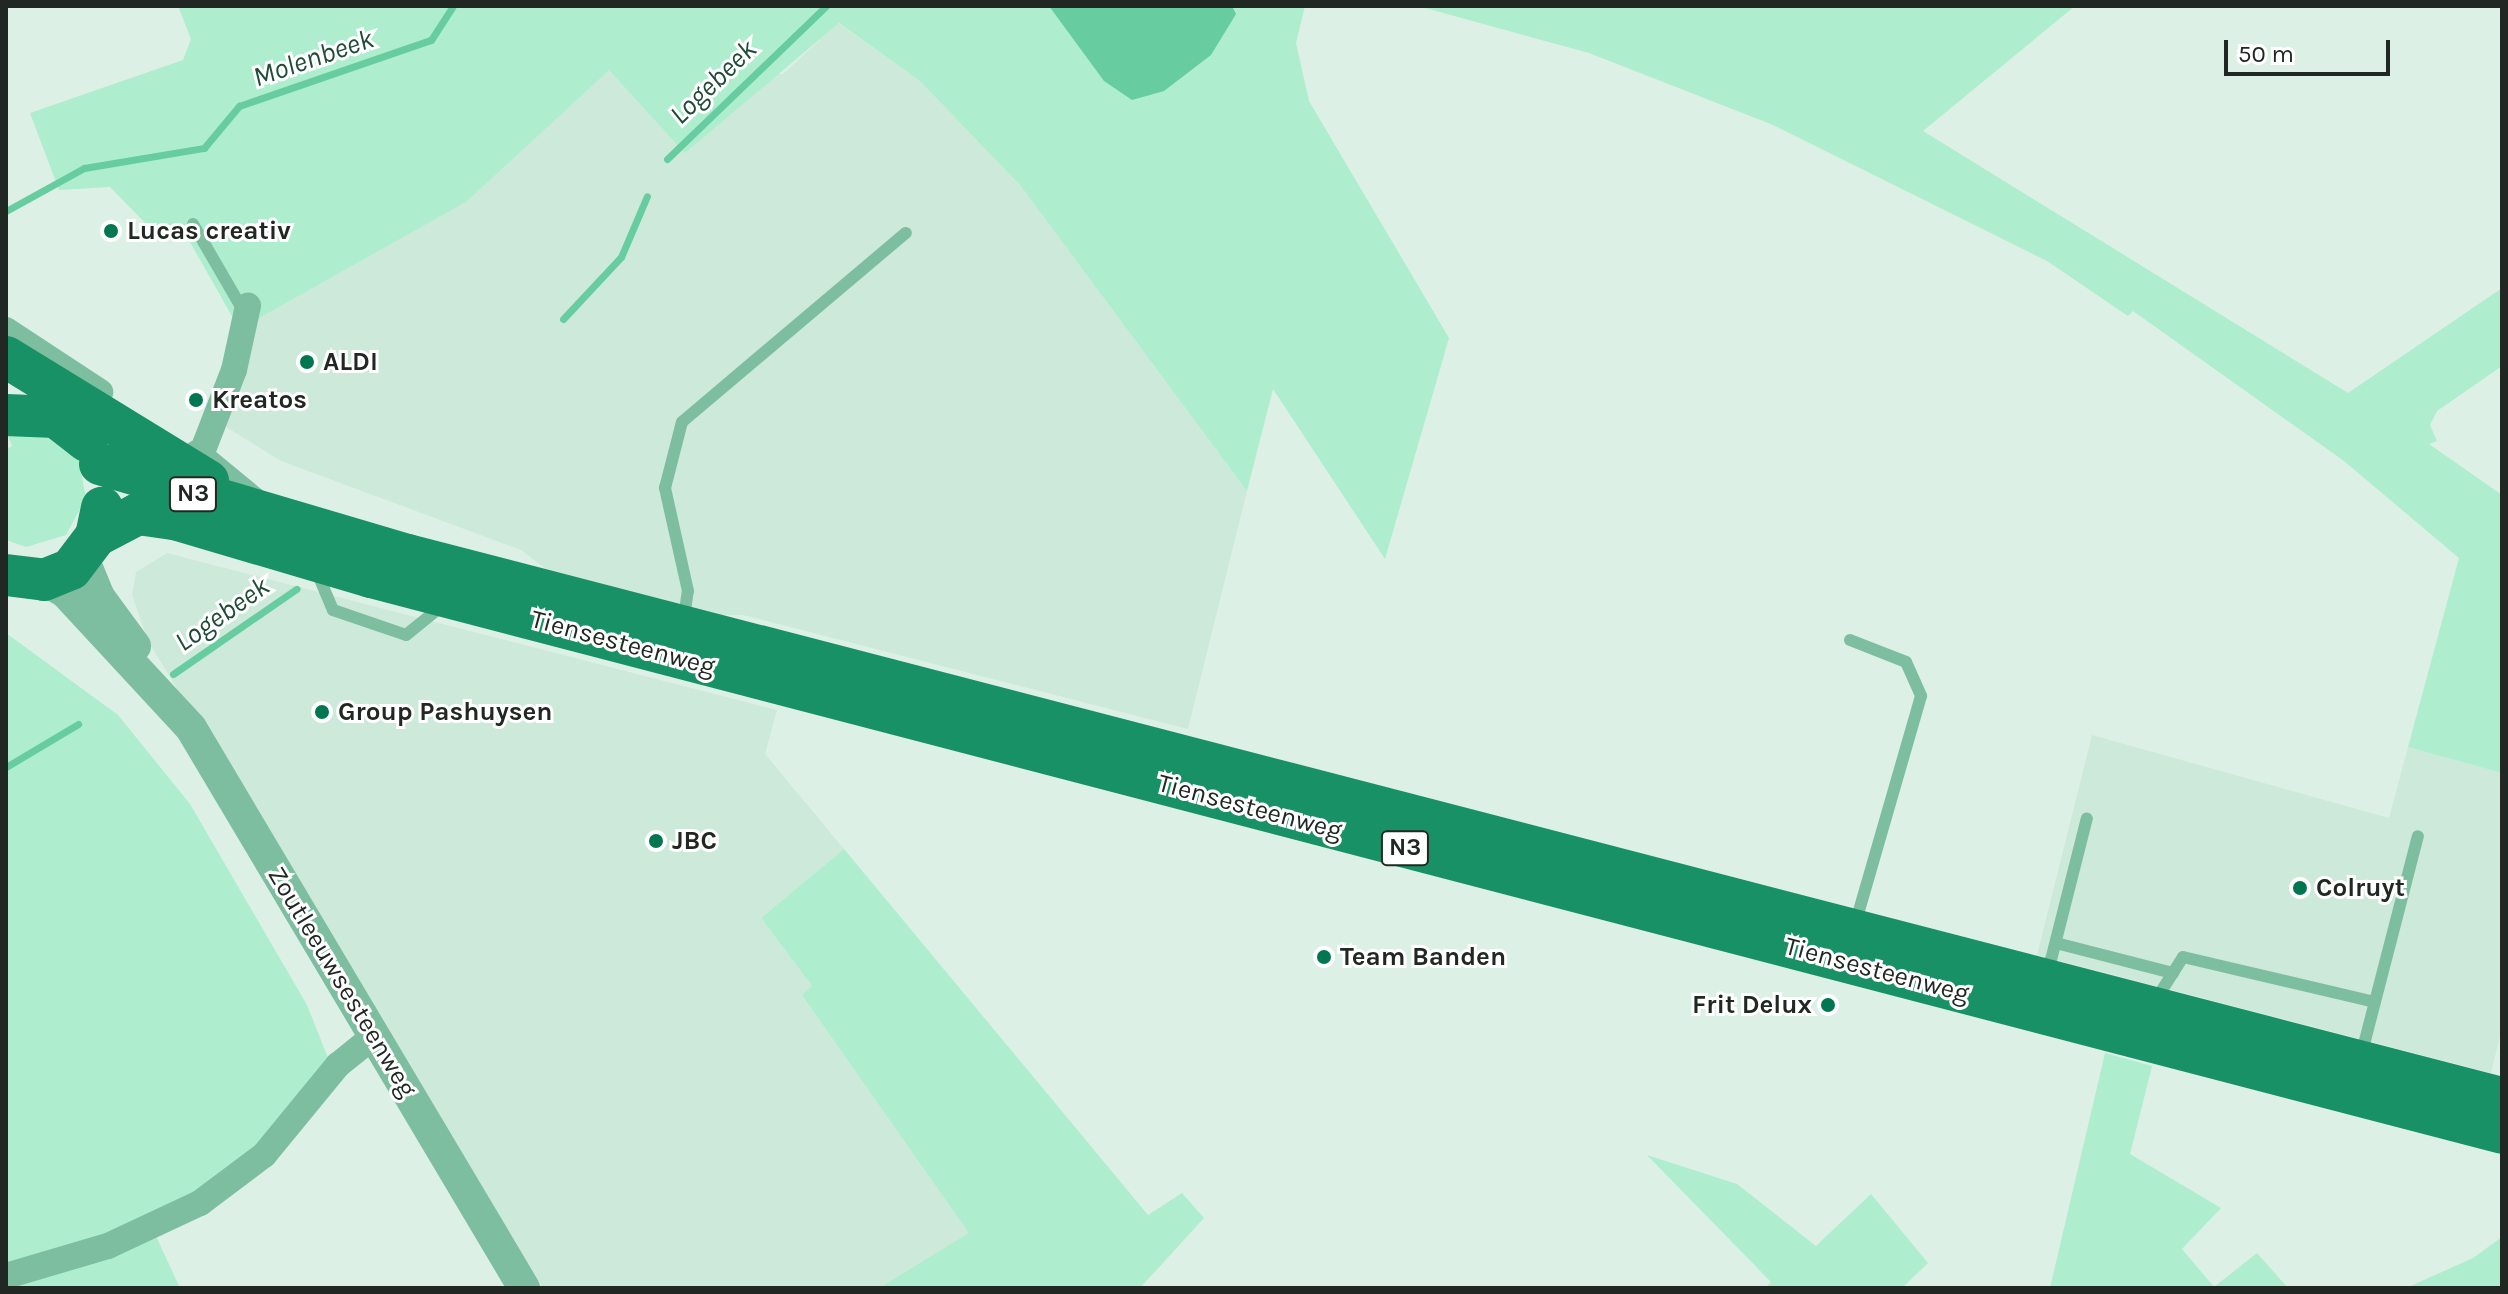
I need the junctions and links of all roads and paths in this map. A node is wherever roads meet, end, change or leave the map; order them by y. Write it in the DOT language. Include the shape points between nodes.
graph roads {
  1 [pos="193,224"];
  2 [pos="906,233"];
  3 [pos="247,310"];
  4 [pos="6,330"];
  5 [pos="6,357"];
  6 [pos="14,406"];
  7 [pos="201,455"];
  8 [pos="100,464"];
  9 [pos="271,509"];
  10 [pos="90,547"];
  11 [pos="25,578"];
  12 [pos="1850,640"];
  13 [pos="678,641"];
  14 [pos="152,681"];
  15 [pos="2087,818"];
  16 [pos="2418,836"];
  17 [pos="1849,946"];
  18 [pos="2038,976"];
  19 [pos="2162,990"];
  20 [pos="2375,1002"];
  21 [pos="375,1035"];
  22 [pos="2356,1077"];
  23 [pos="2502,1098"];
  24 [pos="2502,1133"];
  25 [pos="6,1276"];
  26 [pos="524,1288"];
  1 -- 3 [label="lane"];
  2 -- 13 [label="lane" via="682,422 665,488 688,591"];
  3 -- 7 [label="street" via="234,370"];
  4 -- 7 [label="street, Tiensesteenweg"];
  5 -- 9 [label="main road" via="125,435"];
  6 -- 8 [label="main road" via="67,423"];
  7 -- 9 [label="street, Tiensesteenweg"];
  8 -- 9 [label="main road, Tiensesteenweg / N3"];
  8 -- 10 [label="main road"];
  9 -- 13 [label="main road, Tiensesteenweg / N3"];
  10 -- 11 [label="main road, N3"];
  10 -- 13 [label="main road, Tiensesteenweg / N3" via="138,514 448,597"];
  10 -- 14 [label="street, Zoutleeuwsesteenweg"];
  11 -- 14 [label="street, Zoutleeuwsesteenweg"];
  12 -- 17 [label="lane" via="1906,662 1921,696"];
  13 -- 17 [label="main road, Tiensesteenweg / N3" via="765,676"];
  14 -- 21 [label="street, Zoutleeuwsesteenweg" via="191,728"];
  15 -- 18 [label="lane"];
  16 -- 20 [label="lane"];
  17 -- 18 [label="main road, Tiensesteenweg / N3"];
  18 -- 19 [label="main road, Tiensesteenweg / N3"];
  18 -- 22 [label="main road, Tiensesteenweg / N3"];
  19 -- 20 [label="lane" via="2183,957"];
  19 -- 22 [label="main road, Tiensesteenweg / N3"];
  20 -- 22 [label="lane"];
  21 -- 25 [label="street" via="338,1065 264,1155 200,1203 108,1246"];
  21 -- 26 [label="street, Zoutleeuwsesteenweg"];
  22 -- 23 [label="main road, Tiensesteenweg / N3"];
  22 -- 24 [label="main road, Tiensesteenweg / N3"];
}
